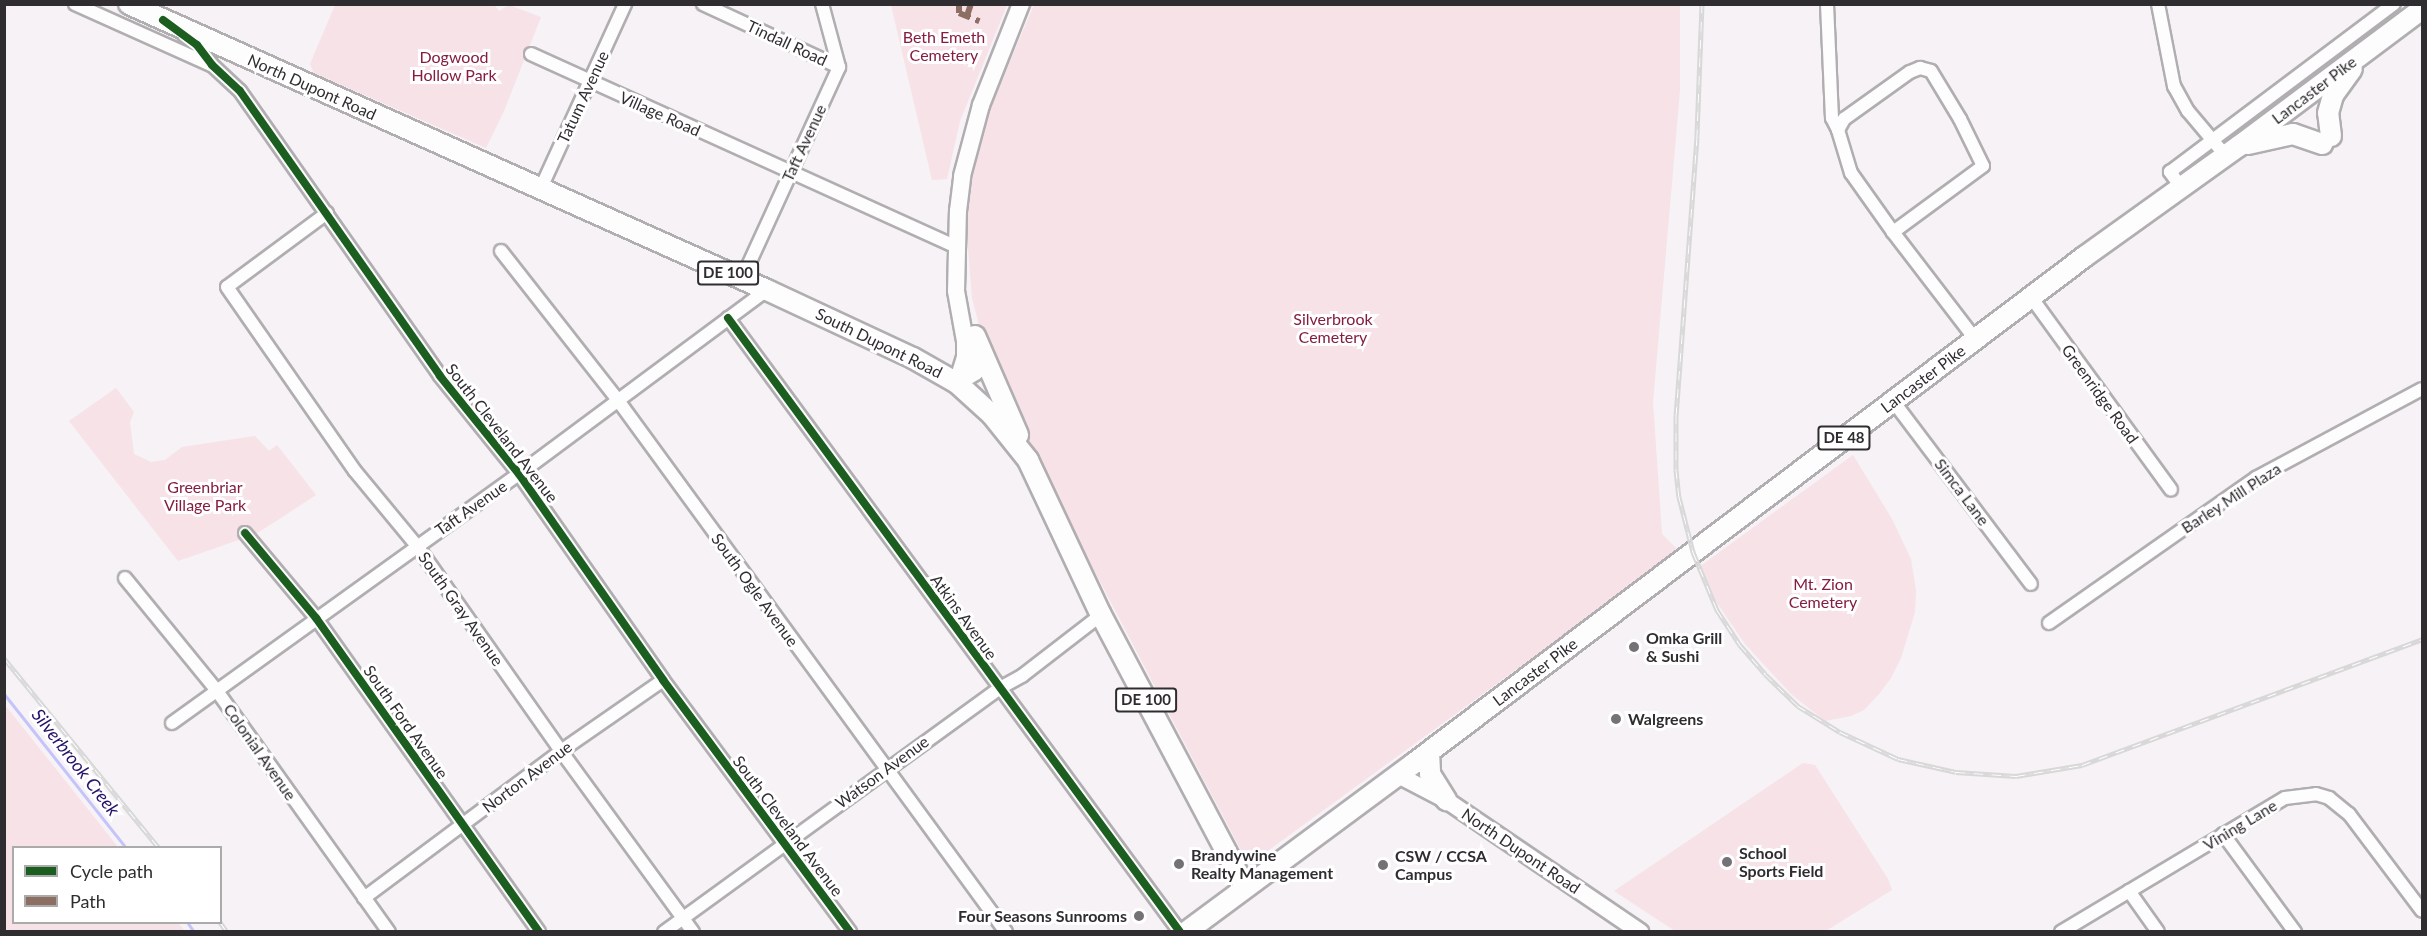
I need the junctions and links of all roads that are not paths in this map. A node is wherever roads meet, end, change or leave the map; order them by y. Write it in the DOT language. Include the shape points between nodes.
graph roads {
  1 [pos="75,4"];
  2 [pos="129,4"];
  3 [pos="625,4"];
  4 [pos="703,4"];
  5 [pos="822,4"];
  6 [pos="1021,4"];
  7 [pos="1827,4"];
  8 [pos="2158,4"];
  9 [pos="2394,4"];
  10 [pos="2422,9"];
  11 [pos="163,20"];
  12 [pos="531,54"];
  13 [pos="2362,55"];
  14 [pos="212,65"];
  15 [pos="839,67"];
  16 [pos="591,82"];
  17 [pos="1838,130"];
  18 [pos="2212,140"];
  19 [pos="2232,151"];
  20 [pos="496,170"];
  21 [pos="790,172"];
  22 [pos="2181,187"];
  23 [pos="540,190"];
  24 [pos="327,213"];
  25 [pos="1893,232"];
  26 [pos="957,248"];
  27 [pos="501,251"];
  28 [pos="958,272"];
  29 [pos="742,279"];
  30 [pos="767,290"];
  31 [pos="2031,297"];
  32 [pos="728,318"];
  33 [pos="975,336"];
  34 [pos="1975,339"];
  35 [pos="957,383"];
  36 [pos="2422,389"];
  37 [pos="617,399"];
  38 [pos="1893,401"];
  39 [pos="1028,460"];
  40 [pos="519,474"];
  41 [pos="2170,490"];
  42 [pos="245,533"];
  43 [pos="417,546"];
  44 [pos="125,578"];
  45 [pos="2031,584"];
  46 [pos="1101,615"];
  47 [pos="316,618"];
  48 [pos="2049,623"];
  49 [pos="663,680"];
  50 [pos="1000,688"];
  51 [pos="217,691"];
  52 [pos="172,723"];
  53 [pos="561,751"];
  54 [pos="1429,752"];
  55 [pos="886,770"];
  56 [pos="1398,775"];
  57 [pos="1446,800"];
  58 [pos="462,826"];
  59 [pos="2223,834"];
  60 [pos="783,844"];
  61 [pos="1245,887"];
  62 [pos="2129,891"];
  63 [pos="364,898"];
  64 [pos="2422,910"];
  65 [pos="683,918"];
  66 [pos="389,932"];
  67 [pos="539,932"];
  68 [pos="664,932"];
  69 [pos="693,932"];
  70 [pos="850,932"];
  71 [pos="1006,932"];
  72 [pos="1180,932"];
  73 [pos="1186,932"];
  74 [pos="1640,932"];
  75 [pos="2061,932"];
  76 [pos="2158,932"];
  77 [pos="2295,932"];
  1 -- 14 [label="street, South Cleveland Avenue"];
  2 -- 11 [label="main road, North Dupont Road / DE 100"];
  3 -- 16 [label="street, Tatum Avenue"];
  4 -- 15 [label="street, Tindall Road"];
  5 -- 15 [label="street"];
  6 -- 26 [label="main road" via="970,138 958,211"];
  7 -- 17 [label="street" via="1832,118"];
  8 -- 18 [label="street" via="2174,86"];
  9 -- 18 [label="street"];
  10 -- 13 [label="main road, Lancaster Pike / DE 48"];
  11 -- 14 [label="street, South Cleveland Avenue" via="197,45"];
  11 -- 20 [label="main road, North Dupont Road / DE 100"];
  12 -- 16 [label="street, Village Road"];
  13 -- 19 [label="main road, Lancaster Pike / DE 48"];
  13 -- 19 [label="main road" via="2333,95 2327,140 2293,134"];
  14 -- 24 [label="street, South Cleveland Avenue" via="240,91"];
  15 -- 21 [label="street, Taft Avenue"];
  16 -- 21 [label="street, Village Road"];
  16 -- 23 [label="street, Tatum Avenue"];
  17 -- 25 [label="street" via="1851,173"];
  17 -- 25 [label="street" via="1844,119 1920,68 1931,71 1960,119 1983,166"];
  18 -- 19 [label="street"];
  18 -- 22 [label="street" via="2170,172"];
  19 -- 22 [label="main road, Lancaster Pike / DE 48"];
  20 -- 23 [label="main road, South Dupont Road / DE 100"];
  21 -- 26 [label="street, Village Road"];
  21 -- 29 [label="street, Taft Avenue"];
  22 -- 31 [label="main road, Lancaster Pike / DE 48"];
  23 -- 29 [label="main road, South Dupont Road / DE 100"];
  24 -- 40 [label="street, South Cleveland Avenue" via="440,376"];
  24 -- 43 [label="street, South Gray Avenue" via="226,288 355,471"];
  25 -- 34 [label="street"];
  26 -- 28 [label="main road"];
  27 -- 37 [label="street, South Ogle Avenue"];
  28 -- 33 [label="main road"];
  28 -- 35 [label="main road" via="956,291 965,356"];
  29 -- 30 [label="main road, South Dupont Road / DE 100"];
  30 -- 32 [label="street, Taft Avenue"];
  30 -- 35 [label="main road, South Dupont Road / DE 100" via="913,358"];
  31 -- 34 [label="main road, Lancaster Pike / DE 48"];
  31 -- 41 [label="street, Greenridge Road"];
  32 -- 37 [label="street, Taft Avenue"];
  32 -- 50 [label="street, Atkins Avenue"];
  33 -- 35 [label="main road" via="975,372"];
  33 -- 39 [label="main road"];
  34 -- 38 [label="main road, Lancaster Pike / DE 48"];
  35 -- 39 [label="main road, South Dupont Road / DE 100" via="992,415"];
  36 -- 48 [label="street, Barley Mill Plaza" via="2256,478"];
  37 -- 40 [label="street, Taft Avenue"];
  37 -- 55 [label="street, South Ogle Avenue"];
  38 -- 45 [label="street, Simca Lane"];
  38 -- 54 [label="main road, Lancaster Pike / DE 48"];
  39 -- 46 [label="main road, South Dupont Road / DE 100"];
  40 -- 43 [label="street, Taft Avenue"];
  40 -- 49 [label="street, South Cleveland Avenue"];
  42 -- 47 [label="street, South Ford Avenue"];
  43 -- 47 [label="street, Taft Avenue"];
  43 -- 53 [label="street, South Gray Avenue"];
  44 -- 51 [label="street, Colonial Avenue"];
  46 -- 50 [label="street, Watson Avenue"];
  46 -- 61 [label="main road, South Dupont Road / DE 100"];
  47 -- 51 [label="street, Taft Avenue"];
  47 -- 58 [label="street, South Ford Avenue"];
  49 -- 53 [label="street, Norton Avenue"];
  49 -- 60 [label="street, South Cleveland Avenue"];
  50 -- 55 [label="street, Watson Avenue"];
  50 -- 72 [label="street, Atkins Avenue"];
  51 -- 52 [label="street, Taft Avenue"];
  51 -- 63 [label="street, Colonial Avenue"];
  53 -- 58 [label="street, Norton Avenue"];
  53 -- 65 [label="street, South Gray Avenue"];
  54 -- 56 [label="main road, Lancaster Pike / DE 48"];
  54 -- 57 [label="main road" via="1430,774"];
  55 -- 60 [label="street, Watson Avenue"];
  55 -- 71 [label="street, South Ogle Avenue"];
  56 -- 57 [label="main road, North Dupont Road"];
  56 -- 61 [label="main road, DE 48"];
  57 -- 74 [label="main road, North Dupont Road"];
  58 -- 63 [label="street, Norton Avenue"];
  58 -- 67 [label="street, South Ford Avenue"];
  59 -- 62 [label="street, Vining Lane"];
  59 -- 64 [label="street, Vining Lane" via="2285,798 2316,794 2329,798 2349,814"];
  59 -- 77 [label="street"];
  60 -- 65 [label="street, Watson Avenue"];
  60 -- 70 [label="street, South Cleveland Avenue"];
  61 -- 73 [label="main road, DE 48"];
  62 -- 75 [label="street, Vining Lane"];
  62 -- 76 [label="street"];
  63 -- 66 [label="street, Colonial Avenue"];
  65 -- 68 [label="street, Watson Avenue"];
  65 -- 69 [label="street, South Gray Avenue"];
}
